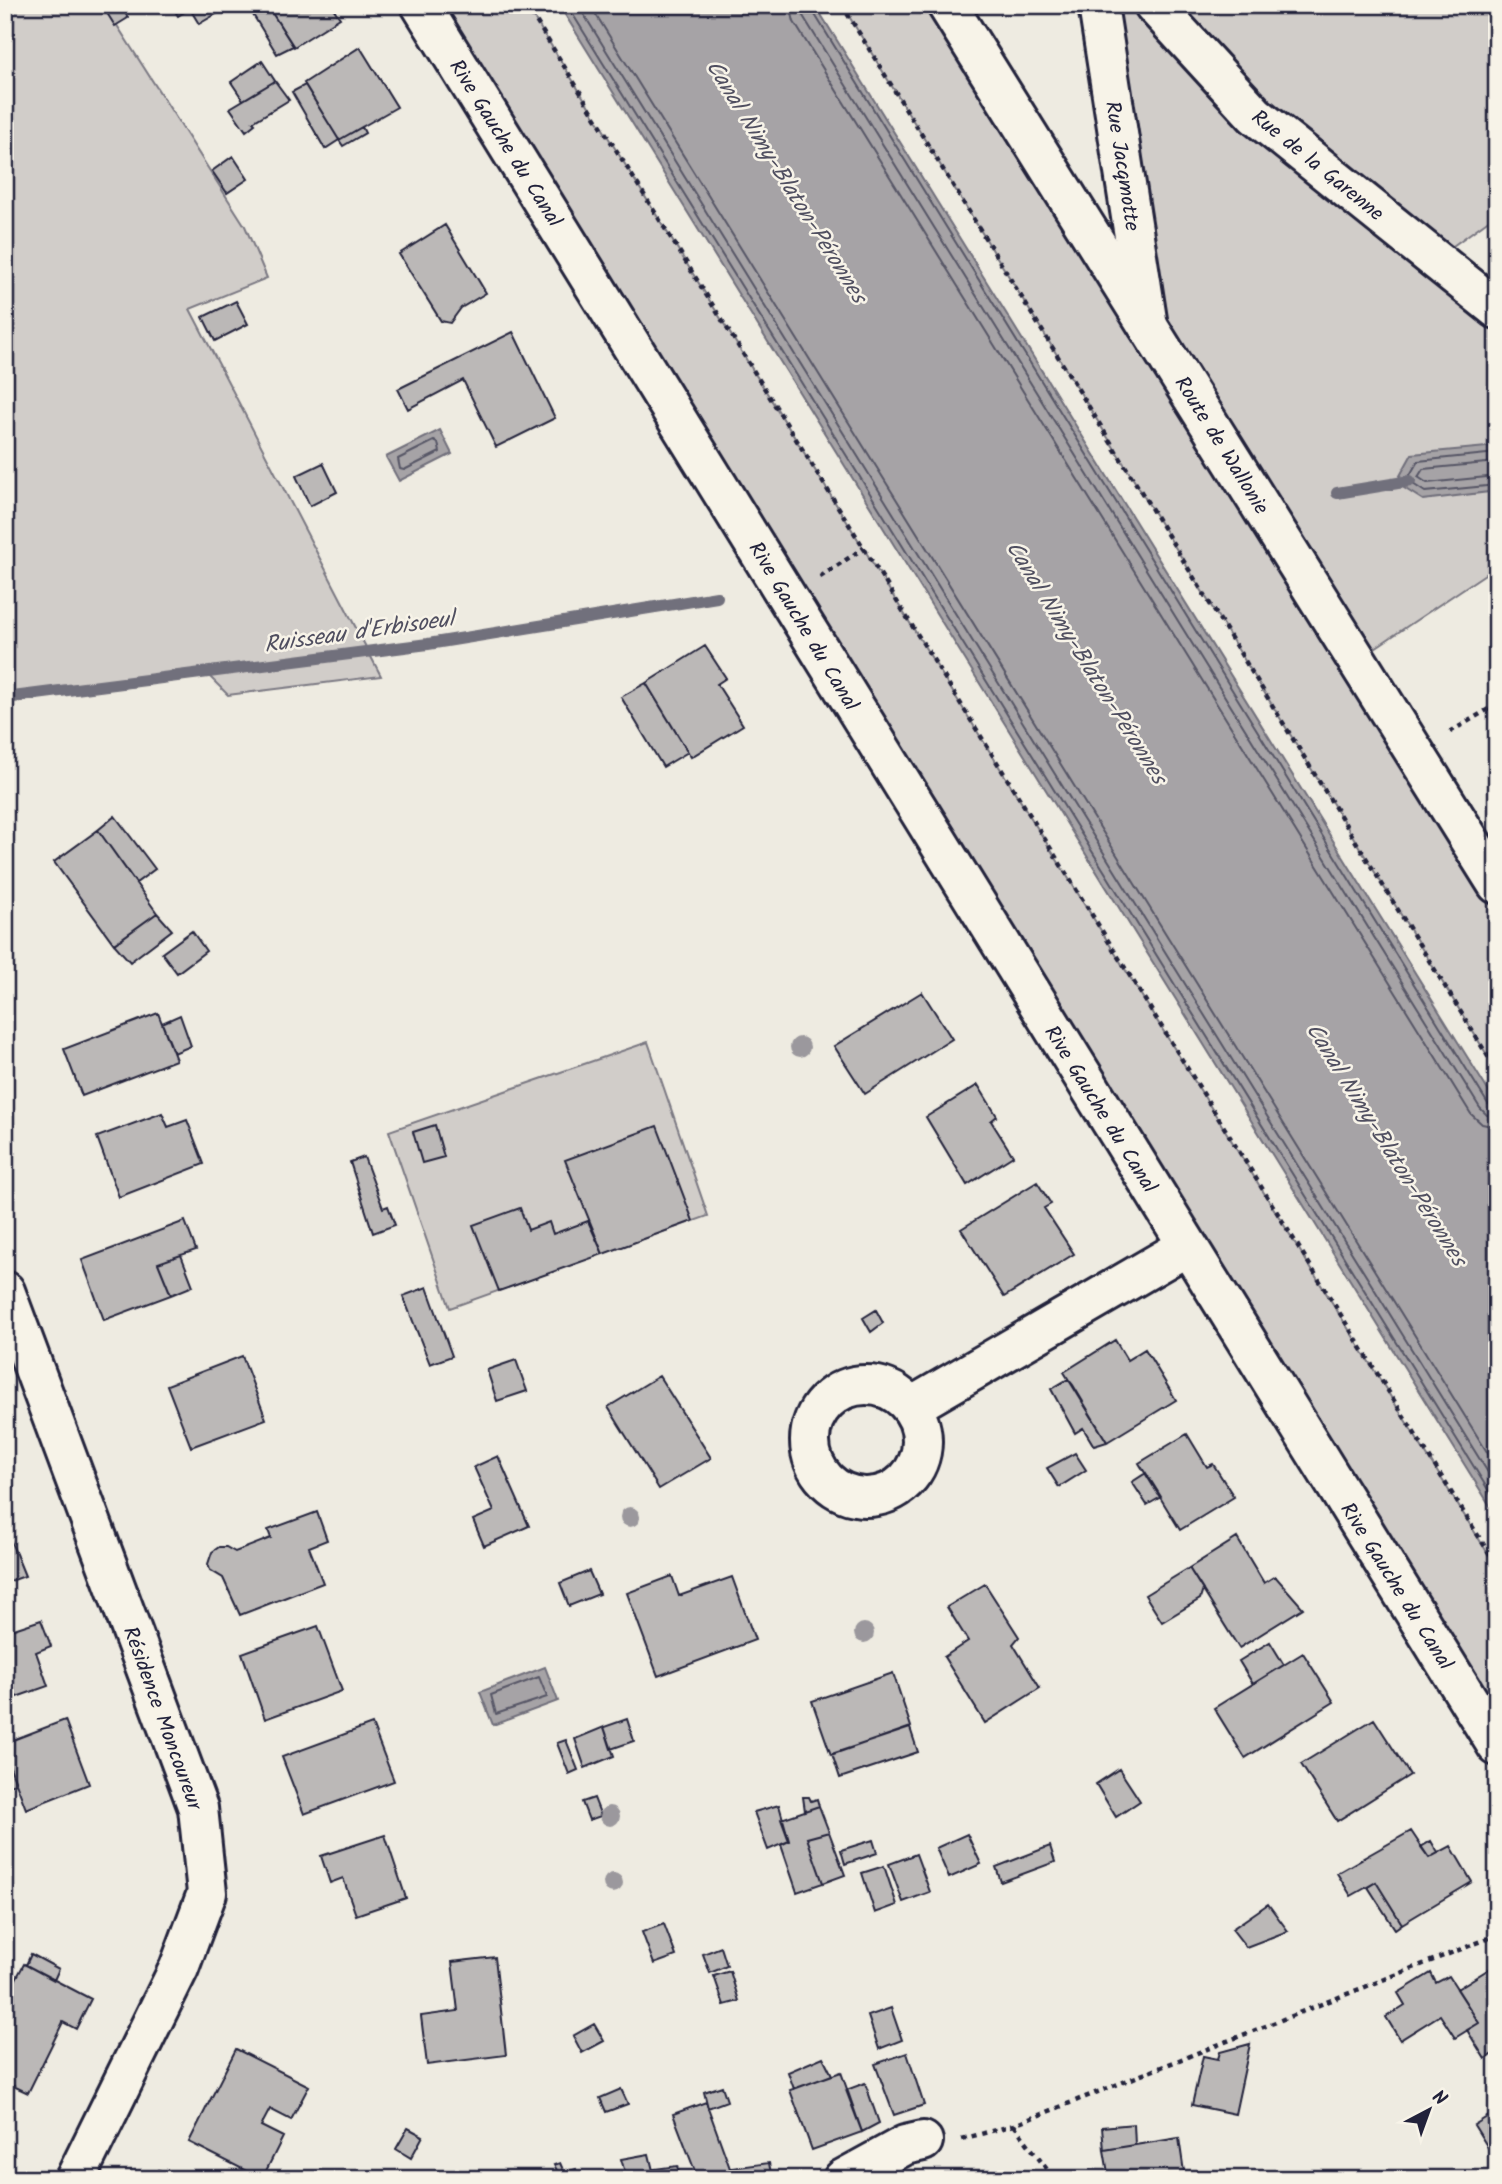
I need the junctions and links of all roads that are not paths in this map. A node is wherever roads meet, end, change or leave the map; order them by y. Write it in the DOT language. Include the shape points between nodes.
graph roads {
  1 [pos="421,5"];
  2 [pos="947,5"];
  3 [pos="1098,5"];
  4 [pos="1154,5"];
  5 [pos="1497,309"];
  6 [pos="1148,326"];
  7 [pos="1497,884"];
  8 [pos="1186,1247"];
  9 [pos="5,1291"];
  10 [pos="911,1407"];
  11 [pos="1497,1746"];
  12 [pos="923,2141"];
  13 [pos="75,2179"];
  14 [pos="843,2179"];
  1 -- 8 [label="street, Rive Gauche du Canal"];
  2 -- 6 [label="street, Route de Wallonie"];
  3 -- 6 [label="street, Rue Jacqmotte"];
  4 -- 5 [label="street, Rue de la Garenne" via="1255,115"];
  6 -- 7 [label="street, Route de Wallonie"];
  8 -- 10 [label="street"];
  8 -- 11 [label="street, Rive Gauche du Canal"];
  9 -- 13 [label="street, Résidence Moncoureur" via="198,1808 207,1893 179,1968"];
  12 -- 14 [label="street" via="905,2145"];
}
